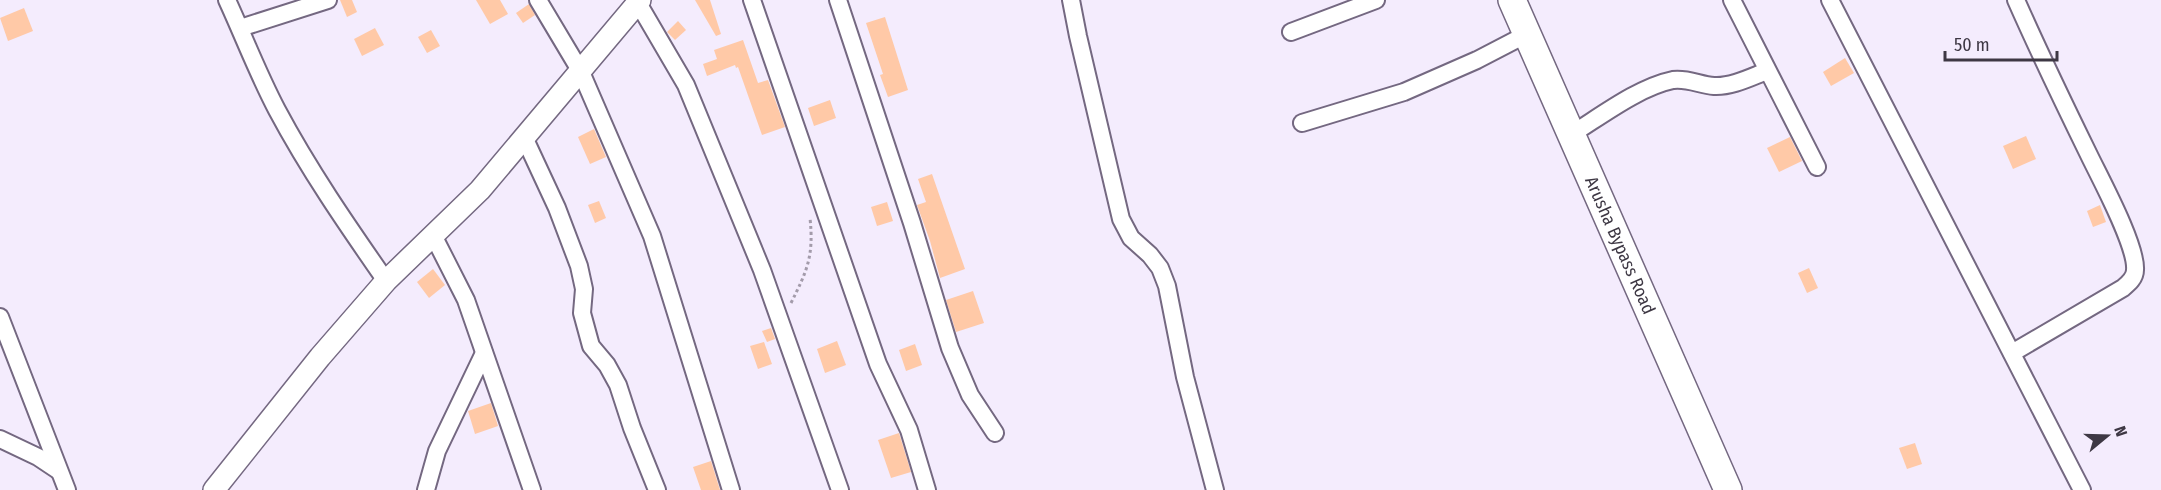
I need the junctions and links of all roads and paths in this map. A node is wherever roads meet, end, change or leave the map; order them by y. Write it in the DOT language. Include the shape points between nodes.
graph roads {
  1 [pos="227,0"];
  2 [pos="328,0"];
  3 [pos="538,0"];
  4 [pos="752,0"];
  5 [pos="838,0"];
  6 [pos="1071,0"];
  7 [pos="1376,0"];
  8 [pos="1512,0"];
  9 [pos="1732,0"];
  10 [pos="1830,0"];
  11 [pos="2016,0"];
  12 [pos="639,1"];
  13 [pos="240,28"];
  14 [pos="1292,32"];
  15 [pos="1527,34"];
  16 [pos="1767,71"];
  17 [pos="581,72"];
  18 [pos="1302,123"];
  19 [pos="1572,134"];
  20 [pos="524,137"];
  21 [pos="1816,167"];
  22 [pos="810,217"];
  23 [pos="434,237"];
  24 [pos="386,281"];
  25 [pos="0,317"];
  26 [pos="782,323"];
  27 [pos="484,353"];
  28 [pos="2012,353"];
  29 [pos="995,433"];
  30 [pos="0,440"];
  31 [pos="59,471"];
  32 [pos="68,490"];
  33 [pos="214,490"];
  34 [pos="426,490"];
  35 [pos="532,490"];
  36 [pos="657,490"];
  37 [pos="731,490"];
  38 [pos="840,490"];
  39 [pos="927,490"];
  40 [pos="1215,490"];
  41 [pos="1728,490"];
  42 [pos="2082,490"];
  1 -- 13 [label="street"];
  2 -- 13 [label="street"];
  3 -- 17 [label="street"];
  4 -- 39 [label="street" via="878,364 909,430"];
  5 -- 29 [label="street" via="950,348 970,395"];
  6 -- 40 [label="street" via="1121,219 1131,238 1160,268 1167,286 1185,377"];
  7 -- 14 [label="street"];
  8 -- 15 [label="main road, Arusha Bypass Road"];
  9 -- 16 [label="street"];
  10 -- 28 [label="street"];
  11 -- 28 [label="street" via="2117,213 2135,270 2132,281 2123,288"];
  12 -- 17 [label="street"];
  12 -- 26 [label="street" via="686,85"];
  13 -- 24 [label="street" via="256,68 302,154"];
  15 -- 18 [label="street" via="1404,92"];
  15 -- 19 [label="main road, Arusha Bypass Road"];
  16 -- 19 [label="street" via="1733,84 1714,86 1674,80 1633,97"];
  16 -- 21 [label="street"];
  17 -- 20 [label="street"];
  17 -- 37 [label="street" via="652,236"];
  19 -- 41 [label="main road, Arusha Bypass Road"];
  20 -- 23 [label="street"];
  20 -- 36 [label="street" via="579,266 584,289 582,313 591,346 618,385"];
  22 -- 26 [label="path" via="809,261"];
  23 -- 24 [label="street"];
  23 -- 27 [label="street" via="466,300"];
  24 -- 33 [label="street"];
  25 -- 31 [label="street"];
  26 -- 38 [label="street"];
  27 -- 34 [label="street" via="437,451"];
  27 -- 35 [label="street"];
  28 -- 42 [label="street"];
  30 -- 31 [label="street"];
  31 -- 32 [label="street"];
}
